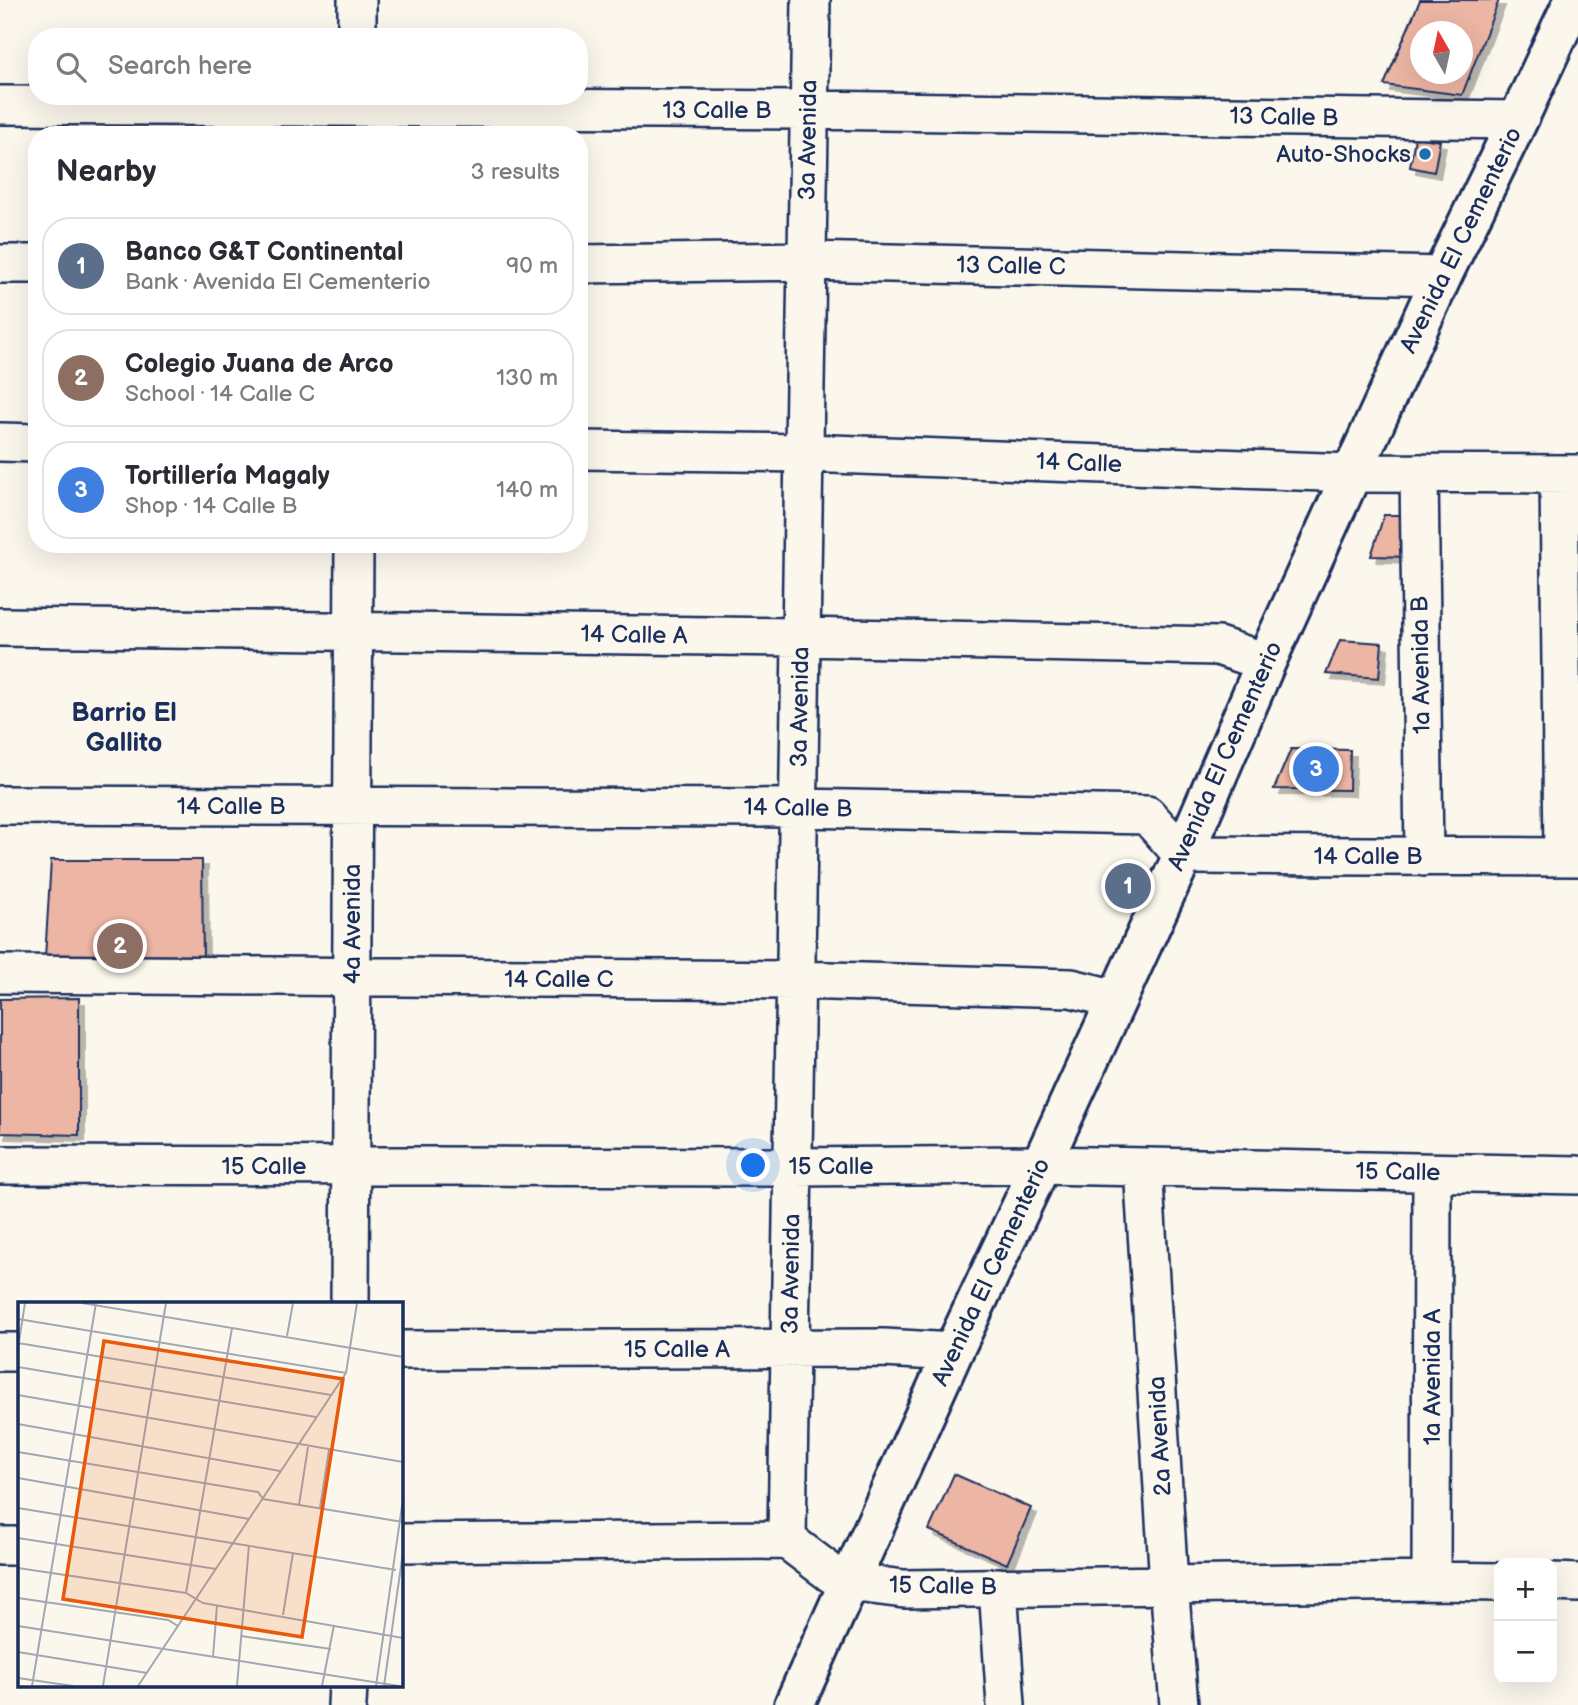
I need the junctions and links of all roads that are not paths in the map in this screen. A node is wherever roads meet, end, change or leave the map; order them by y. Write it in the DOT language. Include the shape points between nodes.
graph roads {
  1 [pos="357,0"];
  2 [pos="811,0"];
  3 [pos="1574,0"];
  4 [pos="357,28"];
  5 [pos="0,105"];
  6 [pos="809,110"];
  7 [pos="357,113"];
  8 [pos="1518,120"];
  9 [pos="806,261"];
  10 [pos="0,264"];
  11 [pos="28,264"];
  12 [pos="588,264"];
  13 [pos="1442,276"];
  14 [pos="0,442"];
  15 [pos="28,443"];
  16 [pos="588,450"];
  17 [pos="804,453"];
  18 [pos="1352,473"];
  19 [pos="1419,473"];
  20 [pos="1569,474"];
  21 [pos="354,553"];
  22 [pos="0,627"];
  23 [pos="354,632"];
  24 [pos="801,637"];
  25 [pos="1266,662"];
  26 [pos="0,805"];
  27 [pos="352,807"];
  28 [pos="799,808"];
  29 [pos="1183,855"];
  30 [pos="1424,856"];
  31 [pos="1570,857"];
  32 [pos="0,974"];
  33 [pos="352,977"];
  34 [pos="796,980"];
  35 [pos="1116,999"];
  36 [pos="0,1165"];
  37 [pos="1041,1165"];
  38 [pos="351,1166"];
  39 [pos="793,1167"];
  40 [pos="1143,1167"];
  41 [pos="1432,1173"];
  42 [pos="1578,1175"];
  43 [pos="350,1302"];
  44 [pos="790,1349"];
  45 [pos="402,1350"];
  46 [pos="0,1352"];
  47 [pos="18,1352"];
  48 [pos="953,1352"];
  49 [pos="787,1540"];
  50 [pos="402,1543"];
  51 [pos="0,1546"];
  52 [pos="18,1546"];
  53 [pos="1431,1580"];
  54 [pos="848,1582"];
  55 [pos="1494,1582"];
  56 [pos="1557,1583"];
  57 [pos="1578,1583"];
  58 [pos="1168,1584"];
  59 [pos="998,1587"];
  60 [pos="794,1705"];
  61 [pos="1006,1705"];
  62 [pos="1179,1705"];
  1 -- 4 [label="street"];
  2 -- 6 [label="street, 3a Avenida"];
  3 -- 8 [label="main road, Avenida El Cementerio"];
  5 -- 7 [label="street, 13 Calle B"];
  6 -- 7 [label="street, 13 Calle B"];
  6 -- 8 [label="street, 13 Calle B"];
  6 -- 9 [label="street, 3a Avenida"];
  8 -- 13 [label="main road, Avenida El Cementerio"];
  9 -- 12 [label="street, 13 Calle C"];
  9 -- 13 [label="street, 13 Calle C"];
  9 -- 17 [label="street, 3a Avenida"];
  10 -- 11 [label="street"];
  13 -- 18 [label="main road, Avenida El Cementerio"];
  14 -- 15 [label="street"];
  16 -- 17 [label="street, 14 Calle"];
  17 -- 18 [label="street, 14 Calle"];
  17 -- 24 [label="street, 3a Avenida"];
  18 -- 19 [label="street, 14 Calle"];
  18 -- 25 [label="main road, Avenida El Cementerio"];
  19 -- 20 [label="street, 14 Calle"];
  19 -- 30 [label="street, 1a Avenida B"];
  20 -- 31 [label="street"];
  21 -- 23 [label="street, 4a Avenida"];
  22 -- 23 [label="street, 14 Calle A"];
  23 -- 24 [label="street, 14 Calle A"];
  23 -- 27 [label="street, 4a Avenida"];
  24 -- 25 [label="street, 14 Calle A" via="1218,646"];
  24 -- 28 [label="street, 3a Avenida"];
  25 -- 29 [label="main road, Avenida El Cementerio"];
  26 -- 27 [label="street, 14 Calle B"];
  27 -- 28 [label="street, 14 Calle B"];
  27 -- 33 [label="street, 4a Avenida"];
  28 -- 29 [label="street, 14 Calle B" via="1147,816"];
  28 -- 34 [label="street, 3a Avenida"];
  29 -- 30 [label="street, 14 Calle B"];
  29 -- 35 [label="main road, Avenida El Cementerio"];
  30 -- 31 [label="street, 14 Calle B"];
  32 -- 33 [label="street, 14 Calle C"];
  33 -- 34 [label="street, 14 Calle C"];
  33 -- 38 [label="street, 4a Avenida"];
  34 -- 35 [label="street, 14 Calle C" via="1071,988"];
  34 -- 39 [label="street, 3a Avenida"];
  35 -- 37 [label="main road, Avenida El Cementerio"];
  36 -- 38 [label="street, 15 Calle"];
  37 -- 39 [label="street, 15 Calle"];
  37 -- 40 [label="street, 15 Calle"];
  37 -- 48 [label="main road, Avenida El Cementerio"];
  38 -- 39 [label="street, 15 Calle"];
  38 -- 43 [label="street, 4a Avenida"];
  39 -- 44 [label="street, 3a Avenida"];
  40 -- 41 [label="street, 15 Calle"];
  40 -- 58 [label="street, 2a Avenida"];
  41 -- 42 [label="street, 15 Calle"];
  41 -- 53 [label="street, 1a Avenida A"];
  44 -- 45 [label="street, 15 Calle A"];
  44 -- 48 [label="street, 15 Calle A"];
  44 -- 49 [label="street, 3a Avenida"];
  46 -- 47 [label="street"];
  48 -- 54 [label="main road, Avenida El Cementerio"];
  49 -- 50 [label="street"];
  49 -- 54 [label="street, 15 Calle B"];
  51 -- 52 [label="street"];
  53 -- 55 [label="street, 15 Calle B"];
  53 -- 58 [label="street, 15 Calle B"];
  54 -- 59 [label="street, 15 Calle B" via="904,1589"];
  54 -- 60 [label="main road, Avenida El Cementerio"];
  56 -- 57 [label="street"];
  58 -- 59 [label="street, 15 Calle B"];
  58 -- 62 [label="street, 2a Avenida"];
  59 -- 61 [label="street"];
}
